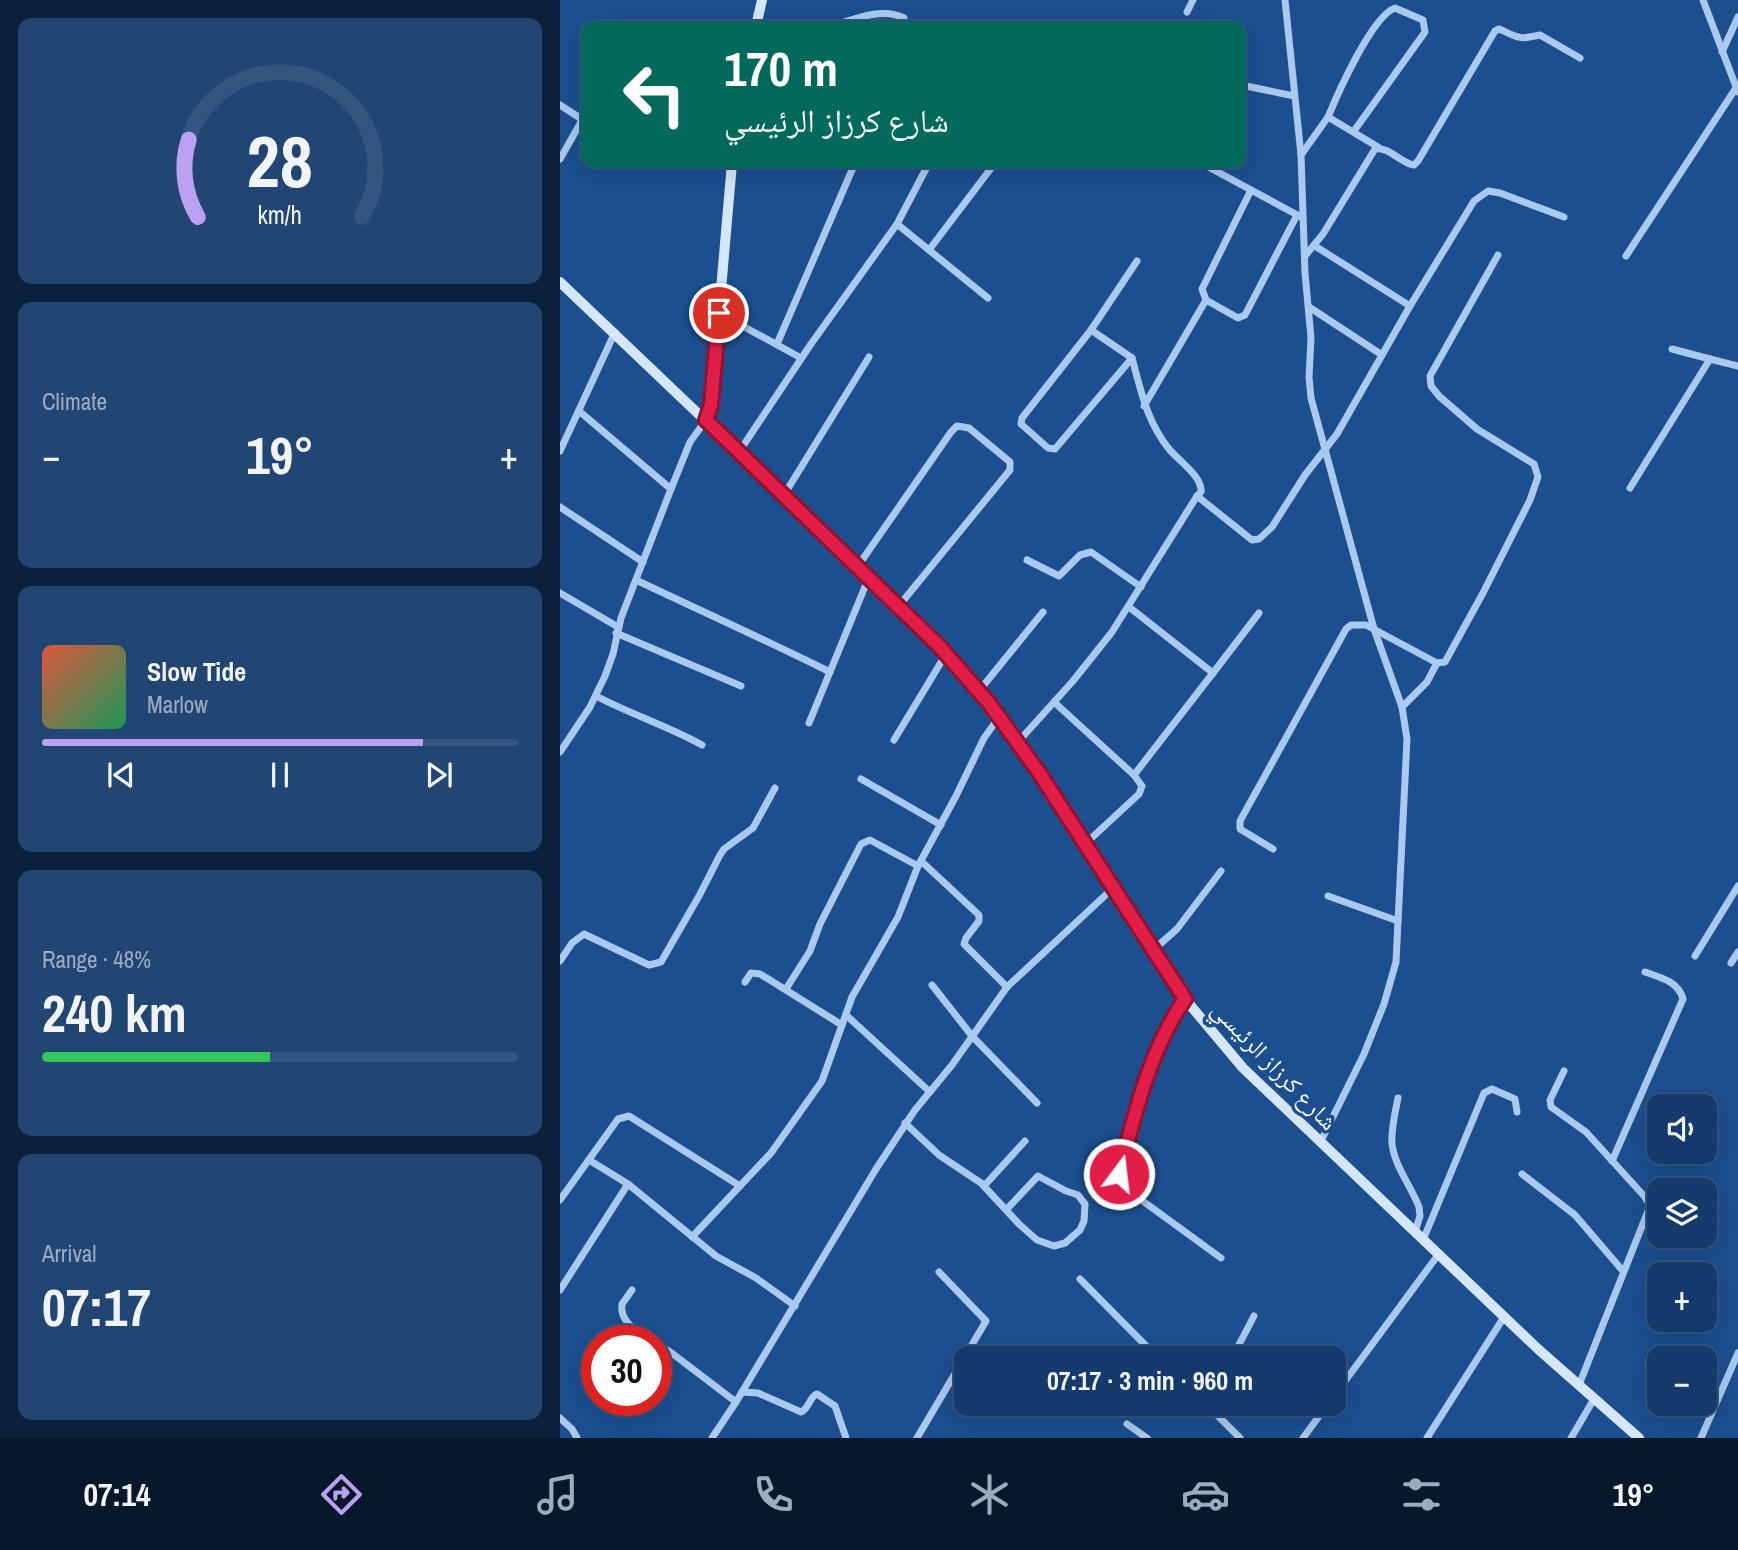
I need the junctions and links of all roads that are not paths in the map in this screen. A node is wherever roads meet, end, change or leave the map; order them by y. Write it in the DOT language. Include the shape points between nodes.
graph roads {
  1 [pos="1193,0"];
  2 [pos="1285,0"];
  3 [pos="1703,0"];
  4 [pos="759,1"];
  5 [pos="1188,12"];
  6 [pos="1738,17"];
  7 [pos="757,21"];
  8 [pos="850,21"];
  9 [pos="905,21"];
  10 [pos="1722,52"];
  11 [pos="1580,58"];
  12 [pos="1246,86"];
  13 [pos="1737,90"];
  14 [pos="1294,96"];
  15 [pos="560,105"];
  16 [pos="1328,117"];
  17 [pos="1354,131"];
  18 [pos="1378,147"];
  19 [pos="1301,156"];
  20 [pos="560,159"];
  21 [pos="732,168"];
  22 [pos="853,168"];
  23 [pos="926,168"];
  24 [pos="991,168"];
  25 [pos="1212,168"];
  26 [pos="1251,190"];
  27 [pos="1301,217"];
  28 [pos="1564,217"];
  29 [pos="897,224"];
  30 [pos="1315,246"];
  31 [pos="929,250"];
  32 [pos="1498,255"];
  33 [pos="1305,256"];
  34 [pos="1626,256"];
  35 [pos="1137,261"];
  36 [pos="560,282"];
  37 [pos="988,298"];
  38 [pos="1206,300"];
  39 [pos="1410,306"];
  40 [pos="1309,307"];
  41 [pos="719,313"];
  42 [pos="1091,330"];
  43 [pos="615,332"];
  44 [pos="777,344"];
  45 [pos="1672,349"];
  46 [pos="1382,355"];
  47 [pos="869,357"];
  48 [pos="802,358"];
  49 [pos="1132,358"];
  50 [pos="1710,359"];
  51 [pos="1738,366"];
  52 [pos="1144,406"];
  53 [pos="579,411"];
  54 [pos="706,420"];
  55 [pos="560,451"];
  56 [pos="739,452"];
  57 [pos="1325,452"];
  58 [pos="1630,488"];
  59 [pos="671,489"];
  60 [pos="784,495"];
  61 [pos="1197,496"];
  62 [pos="560,507"];
  63 [pos="1027,560"];
  64 [pos="643,562"];
  65 [pos="858,566"];
  66 [pos="869,577"];
  67 [pos="636,580"];
  68 [pos="1141,587"];
  69 [pos="562,594"];
  70 [pos="560,604"];
  71 [pos="898,607"];
  72 [pos="1129,607"];
  73 [pos="1043,612"];
  74 [pos="1259,613"];
  75 [pos="1374,629"];
  76 [pos="617,630"];
  77 [pos="946,654"];
  78 [pos="1437,663"];
  79 [pos="830,672"];
  80 [pos="1213,673"];
  81 [pos="741,685"];
  82 [pos="979,691"];
  83 [pos="596,696"];
  84 [pos="1054,702"];
  85 [pos="1402,707"];
  86 [pos="1000,716"];
  87 [pos="809,723"];
  88 [pos="894,740"];
  89 [pos="1018,742"];
  90 [pos="702,745"];
  91 [pos="560,752"];
  92 [pos="1133,775"];
  93 [pos="862,779"];
  94 [pos="775,788"];
  95 [pos="941,825"];
  96 [pos="1084,845"];
  97 [pos="1273,849"];
  98 [pos="920,863"];
  99 [pos="1221,871"];
  100 [pos="1738,886"];
  101 [pos="1112,889"];
  102 [pos="1328,896"];
  103 [pos="1398,921"];
  104 [pos="1152,951"];
  105 [pos="1738,952"];
  106 [pos="1695,956"];
  107 [pos="560,961"];
  108 [pos="1731,963"];
  109 [pos="1645,972"];
  110 [pos="745,982"];
  111 [pos="932,985"];
  112 [pos="1007,987"];
  113 [pos="786,989"];
  114 [pos="1185,999"];
  115 [pos="846,1015"];
  116 [pos="842,1025"];
  117 [pos="972,1036"];
  118 [pos="1564,1071"];
  119 [pos="930,1092"];
  120 [pos="1398,1098"];
  121 [pos="1037,1103"];
  122 [pos="1517,1112"];
  123 [pos="905,1124"];
  124 [pos="1026,1141"];
  125 [pos="1320,1143"];
  126 [pos="589,1160"];
  127 [pos="1612,1161"];
  128 [pos="1522,1174"];
  129 [pos="628,1184"];
  130 [pos="740,1186"];
  131 [pos="984,1186"];
  132 [pos="560,1200"];
  133 [pos="1006,1210"];
  134 [pos="1415,1232"];
  135 [pos="692,1237"];
  136 [pos="1423,1240"];
  137 [pos="1438,1255"];
  138 [pos="1221,1258"];
  139 [pos="1623,1271"];
  140 [pos="939,1272"];
  141 [pos="1080,1279"];
  142 [pos="560,1290"];
  143 [pos="632,1290"];
  144 [pos="795,1306"];
  145 [pos="1254,1316"];
  146 [pos="1504,1317"];
  147 [pos="629,1325"];
  148 [pos="1146,1346"];
  149 [pos="1238,1346"];
  150 [pos="672,1353"];
  151 [pos="1738,1353"];
  152 [pos="1346,1380"];
  153 [pos="1578,1385"];
  154 [pos="743,1392"];
  155 [pos="1594,1399"];
  156 [pos="736,1402"];
  157 [pos="1219,1416"];
  158 [pos="1319,1416"];
  159 [pos="560,1418"];
  160 [pos="1127,1424"];
  161 [pos="577,1438"];
  162 [pos="712,1438"];
  163 [pos="846,1438"];
  164 [pos="918,1438"];
  165 [pos="1147,1438"];
  166 [pos="1240,1438"];
  167 [pos="1303,1438"];
  168 [pos="1427,1438"];
  169 [pos="1571,1438"];
  170 [pos="1639,1438"];
  171 [pos="1701,1438"];
  1 -- 5 [label="street"];
  2 -- 14 [label="street"];
  3 -- 10 [label="street"];
  4 -- 7 [label="street"];
  6 -- 10 [label="street"];
  8 -- 9 [label="street" via="874,14 896,14"];
  10 -- 13 [label="street"];
  11 -- 18 [label="street" via="1540,35 1519,39 1499,29 1414,165"];
  12 -- 14 [label="street"];
  13 -- 34 [label="street"];
  14 -- 19 [label="street"];
  15 -- 20 [label="street" via="581,122"];
  16 -- 17 [label="street"];
  16 -- 17 [label="street" via="1386,11 1395,8 1423,20 1426,32"];
  16 -- 19 [label="street"];
  17 -- 18 [label="street"];
  18 -- 30 [label="street"];
  19 -- 27 [label="street"];
  21 -- 41 [label="street"];
  22 -- 44 [label="street"];
  23 -- 29 [label="street"];
  24 -- 31 [label="street"];
  25 -- 26 [label="street"];
  26 -- 27 [label="street"];
  26 -- 38 [label="street" via="1202,289"];
  27 -- 33 [label="street"];
  27 -- 38 [label="street" via="1244,317"];
  28 -- 39 [label="street" via="1500,193 1482,193"];
  29 -- 31 [label="street"];
  29 -- 48 [label="street"];
  30 -- 33 [label="street"];
  30 -- 39 [label="street"];
  31 -- 37 [label="street"];
  32 -- 78 [label="street" via="1430,376 1431,386 1477,429 1534,464 1538,477 1459,638 1447,660"];
  33 -- 40 [label="street"];
  35 -- 42 [label="street"];
  36 -- 43 [label="street, شارع كرزاز الرئيسي"];
  38 -- 52 [label="street"];
  39 -- 46 [label="street"];
  40 -- 46 [label="street"];
  40 -- 57 [label="street" via="1310,387"];
  41 -- 44 [label="street"];
  41 -- 54 [label="street"];
  42 -- 49 [label="street"];
  42 -- 49 [label="street" via="1021,420 1048,448 1055,449"];
  43 -- 53 [label="street"];
  43 -- 54 [label="street, شارع كرزاز الرئيسي"];
  44 -- 48 [label="street"];
  45 -- 50 [label="street"];
  46 -- 57 [label="street"];
  47 -- 60 [label="street"];
  48 -- 56 [label="street"];
  49 -- 52 [label="street"];
  50 -- 51 [label="street"];
  50 -- 58 [label="street"];
  52 -- 61 [label="street" via="1166,445 1200,482"];
  53 -- 55 [label="street"];
  53 -- 59 [label="street"];
  54 -- 56 [label="street, شارع كرزاز الرئيسي"];
  54 -- 59 [label="street" via="690,442"];
  56 -- 60 [label="street, شارع كرزاز الرئيسي"];
  57 -- 61 [label="street" via="1259,540 1252,540"];
  57 -- 75 [label="street"];
  59 -- 64 [label="street"];
  60 -- 65 [label="street, شارع كرزاز الرئيسي"];
  61 -- 68 [label="street"];
  62 -- 64 [label="street"];
  63 -- 68 [label="street" via="1059,576 1080,555 1091,552"];
  64 -- 67 [label="street"];
  65 -- 66 [label="street, شارع كرزاز الرئيسي"];
  65 -- 71 [label="street" via="957,426 969,428 1010,462 1010,470"];
  66 -- 71 [label="street, شارع كرزاز الرئيسي"];
  66 -- 79 [label="street"];
  67 -- 76 [label="street"];
  67 -- 79 [label="street"];
  68 -- 72 [label="street"];
  69 -- 70 [label="street"];
  69 -- 76 [label="street"];
  71 -- 77 [label="street, شارع كرزاز الرئيسي"];
  72 -- 80 [label="street"];
  72 -- 84 [label="street"];
  73 -- 82 [label="street"];
  74 -- 80 [label="street"];
  75 -- 78 [label="street"];
  75 -- 85 [label="street"];
  75 -- 97 [label="street" via="1359,624 1346,629 1242,817 1240,829"];
  76 -- 81 [label="street"];
  76 -- 83 [label="street"];
  77 -- 82 [label="street, شارع كرزاز الرئيسي"];
  77 -- 88 [label="street"];
  78 -- 85 [label="street" via="1427,682"];
  79 -- 87 [label="street"];
  80 -- 92 [label="street"];
  82 -- 86 [label="street, شارع كرزاز الرئيسي"];
  83 -- 90 [label="street"];
  83 -- 91 [label="street"];
  84 -- 89 [label="street"];
  84 -- 92 [label="street"];
  85 -- 103 [label="street" via="1407,739"];
  86 -- 89 [label="street, شارع كرزاز الرئيسي"];
  86 -- 95 [label="street" via="984,738"];
  89 -- 96 [label="street, شارع كرزاز الرئيسي"];
  92 -- 96 [label="street" via="1141,783 1139,794"];
  93 -- 95 [label="street"];
  94 -- 107 [label="street" via="753,828 720,855 661,962 649,965 584,934"];
  95 -- 98 [label="street"];
  96 -- 101 [label="street, شارع كرزاز الرئيسي"];
  98 -- 112 [label="street" via="979,915 964,944"];
  98 -- 113 [label="street" via="870,840 861,844 810,951"];
  98 -- 115 [label="street" via="898,917"];
  99 -- 104 [label="street" via="1177,929"];
  100 -- 106 [label="street"];
  101 -- 104 [label="street, شارع كرزاز الرئيسي"];
  101 -- 112 [label="street"];
  102 -- 103 [label="street"];
  103 -- 125 [label="street" via="1396,962 1384,1004"];
  104 -- 114 [label="street, شارع كرزاز الرئيسي"];
  105 -- 108 [label="street"];
  109 -- 127 [label="street" via="1673,983 1682,999"];
  110 -- 113 [label="street" via="755,972"];
  111 -- 117 [label="street"];
  112 -- 117 [label="street"];
  113 -- 116 [label="street"];
  114 -- 125 [label="street, شارع كرزاز الرئيسي" via="1243,1068"];
  114 -- 138 [label="street" via="1155,1054 1119,1177 1129,1191"];
  115 -- 116 [label="street"];
  115 -- 119 [label="street"];
  116 -- 130 [label="street" via="822,1081 780,1142"];
  117 -- 119 [label="street"];
  117 -- 121 [label="street"];
  118 -- 127 [label="street" via="1551,1107 1586,1132"];
  119 -- 123 [label="street"];
  120 -- 134 [label="street" via="1392,1144 1419,1207"];
  122 -- 136 [label="street" via="1515,1099 1492,1089 1484,1093"];
  123 -- 131 [label="street"];
  123 -- 144 [label="street"];
  124 -- 131 [label="street"];
  125 -- 134 [label="street, شارع كرزاز الرئيسي"];
  126 -- 129 [label="street"];
  126 -- 130 [label="street" via="618,1119 629,1116"];
  126 -- 132 [label="street"];
  127 -- 139 [label="street" via="1650,1206"];
  128 -- 139 [label="street" via="1575,1215"];
  129 -- 135 [label="street"];
  129 -- 142 [label="street"];
  130 -- 135 [label="street"];
  131 -- 133 [label="street"];
  133 -- 133 [label="street" via="1038,1176 1078,1195 1086,1210 1080,1230 1054,1246 1037,1240"];
  134 -- 136 [label="street, شارع كرزاز الرئيسي"];
  135 -- 144 [label="street"];
  136 -- 137 [label="street, شارع كرزاز الرئيسي"];
  137 -- 146 [label="street, شارع كرزاز الرئيسي"];
  137 -- 152 [label="street"];
  139 -- 153 [label="street"];
  140 -- 164 [label="street" via="986,1321"];
  141 -- 148 [label="street"];
  143 -- 147 [label="street" via="622,1304"];
  144 -- 154 [label="street"];
  145 -- 149 [label="street"];
  146 -- 153 [label="street, شارع كرزاز الرئيسي"];
  146 -- 168 [label="street"];
  150 -- 156 [label="street"];
  151 -- 171 [label="street"];
  153 -- 155 [label="street, شارع كرزاز الرئيسي"];
  154 -- 156 [label="street"];
  154 -- 163 [label="street" via="758,1393 801,1412 818,1395 835,1406"];
  155 -- 169 [label="street"];
  155 -- 170 [label="street, شارع كرزاز الرئيسي"];
  156 -- 162 [label="street"];
  157 -- 166 [label="street"];
  158 -- 167 [label="street"];
  159 -- 161 [label="street"];
  160 -- 165 [label="street"];
}
